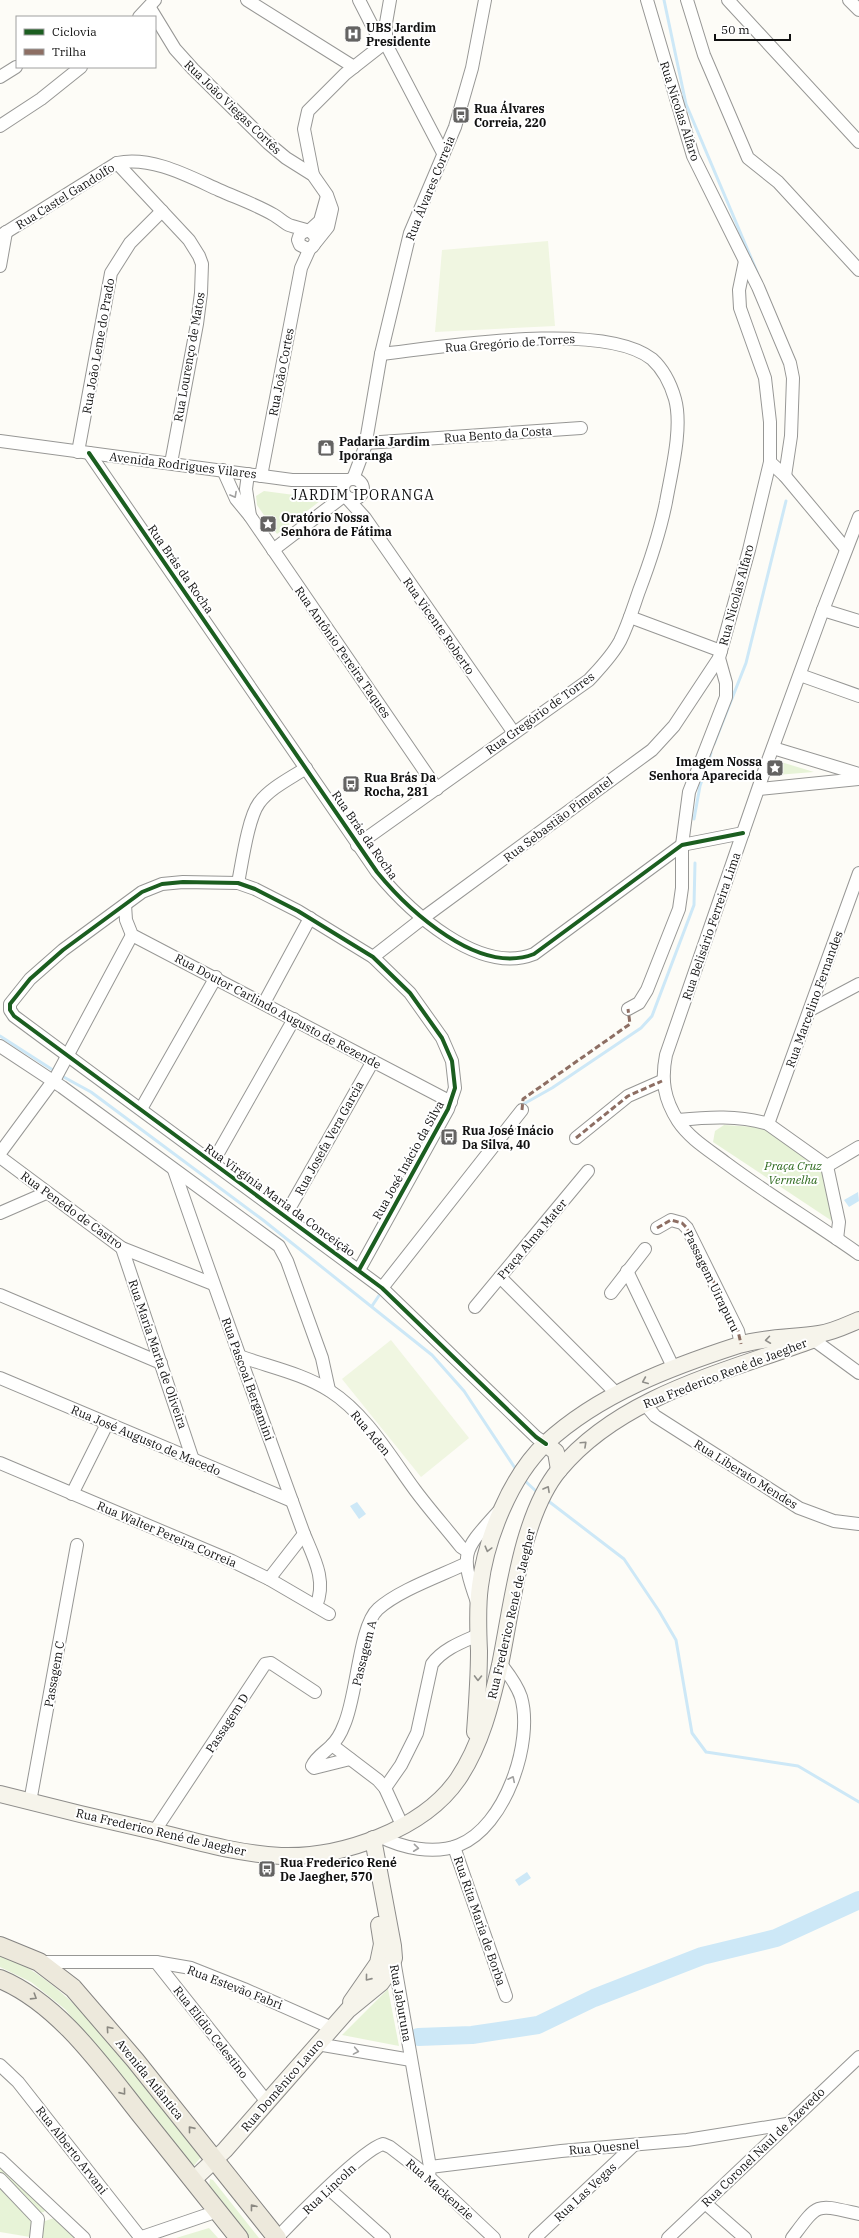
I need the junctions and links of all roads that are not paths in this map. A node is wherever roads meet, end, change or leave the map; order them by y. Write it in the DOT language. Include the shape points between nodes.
graph roads {
  1 [pos="247,0"];
  2 [pos="359,0"];
  3 [pos="390,0"];
  4 [pos="485,0"];
  5 [pos="647,0"];
  6 [pos="687,0"];
  7 [pos="728,0"];
  8 [pos="849,0"];
  9 [pos="152,4"];
  10 [pos="859,10"];
  11 [pos="140,16"];
  12 [pos="384,44"];
  13 [pos="16,66"];
  14 [pos="354,67"];
  15 [pos="80,68"];
  16 [pos="0,77"];
  17 [pos="0,126"];
  18 [pos="859,142"];
  19 [pos="443,153"];
  20 [pos="117,163"];
  21 [pos="313,175"];
  22 [pos="162,211"];
  23 [pos="3,234"];
  24 [pos="306,240"];
  25 [pos="745,261"];
  26 [pos="0,266"];
  27 [pos="859,270"];
  28 [pos="381,354"];
  29 [pos="581,428"];
  30 [pos="0,441"];
  31 [pos="366,445"];
  32 [pos="84,453"];
  33 [pos="770,462"];
  34 [pos="170,463"];
  35 [pos="222,470"];
  36 [pos="248,474"];
  37 [pos="260,476"];
  38 [pos="785,476"];
  39 [pos="318,481"];
  40 [pos="356,485"];
  41 [pos="345,495"];
  42 [pos="250,516"];
  43 [pos="859,517"];
  44 [pos="365,518"];
  45 [pos="855,539"];
  46 [pos="846,549"];
  47 [pos="272,550"];
  48 [pos="823,610"];
  49 [pos="630,617"];
  50 [pos="859,620"];
  51 [pos="720,654"];
  52 [pos="800,675"];
  53 [pos="859,696"];
  54 [pos="514,733"];
  55 [pos="773,748"];
  56 [pos="306,768"];
  57 [pos="859,774"];
  58 [pos="859,779"];
  59 [pos="437,789"];
  60 [pos="759,789"];
  61 [pos="743,833"];
  62 [pos="357,845"];
  63 [pos="682,845"];
  64 [pos="859,873"];
  65 [pos="238,883"];
  66 [pos="125,905"];
  67 [pos="310,918"];
  68 [pos="423,918"];
  69 [pos="132,935"];
  70 [pos="373,957"];
  71 [pos="216,977"];
  72 [pos="859,984"];
  73 [pos="264,1003"];
  74 [pos="10,1004"];
  75 [pos="628,1008"];
  76 [pos="810,1010"];
  77 [pos="294,1019"];
  78 [pos="0,1046"];
  79 [pos="66,1058"];
  80 [pos="373,1061"];
  81 [pos="55,1079"];
  82 [pos="662,1081"];
  83 [pos="451,1102"];
  84 [pos="141,1109"];
  85 [pos="522,1110"];
  86 [pos="678,1120"];
  87 [pos="768,1124"];
  88 [pos="576,1138"];
  89 [pos="859,1147"];
  90 [pos="0,1153"];
  91 [pos="0,1157"];
  92 [pos="213,1162"];
  93 [pos="827,1166"];
  94 [pos="174,1170"];
  95 [pos="588,1172"];
  96 [pos="46,1194"];
  97 [pos="0,1213"];
  98 [pos="286,1216"];
  99 [pos="657,1228"];
  100 [pos="837,1239"];
  101 [pos="122,1248"];
  102 [pos="645,1249"];
  103 [pos="859,1254"];
  104 [pos="359,1270"];
  105 [pos="627,1271"];
  106 [pos="500,1277"];
  107 [pos="213,1284"];
  108 [pos="382,1288"];
  109 [pos="611,1293"];
  110 [pos="0,1295"];
  111 [pos="475,1307"];
  112 [pos="859,1320"];
  113 [pos="813,1336"];
  114 [pos="741,1344"];
  115 [pos="242,1357"];
  116 [pos="161,1363"];
  117 [pos="738,1367"];
  118 [pos="674,1369"];
  119 [pos="859,1373"];
  120 [pos="0,1378"];
  121 [pos="329,1390"];
  122 [pos="616,1393"];
  123 [pos="644,1404"];
  124 [pos="107,1424"];
  125 [pos="546,1444"];
  126 [pos="193,1460"];
  127 [pos="0,1463"];
  128 [pos="558,1471"];
  129 [pos="72,1494"];
  130 [pos="292,1501"];
  131 [pos="502,1508"];
  132 [pos="859,1524"];
  133 [pos="304,1534"];
  134 [pos="76,1545"];
  135 [pos="467,1551"];
  136 [pos="466,1564"];
  137 [pos="269,1579"];
  138 [pos="478,1605"];
  139 [pos="316,1606"];
  140 [pos="330,1614"];
  141 [pos="478,1635"];
  142 [pos="506,1635"];
  143 [pos="500,1663"];
  144 [pos="315,1692"];
  145 [pos="332,1745"];
  146 [pos="474,1748"];
  147 [pos="350,1758"];
  148 [pos="385,1788"];
  149 [pos="0,1794"];
  150 [pos="30,1802"];
  151 [pos="402,1825"];
  152 [pos="154,1832"];
  153 [pos="372,1839"];
  154 [pos="454,1846"];
  155 [pos="0,1946"];
  156 [pos="394,1958"];
  157 [pos="39,1962"];
  158 [pos="156,1962"];
  159 [pos="0,1978"];
  160 [pos="506,1996"];
  161 [pos="348,2010"];
  162 [pos="332,2028"];
  163 [pos="317,2044"];
  164 [pos="859,2057"];
  165 [pos="411,2060"];
  166 [pos="0,2065"];
  167 [pos="267,2102"];
  168 [pos="787,2124"];
  169 [pos="383,2144"];
  170 [pos="634,2145"];
  171 [pos="0,2159"];
  172 [pos="216,2160"];
  173 [pos="429,2172"];
  174 [pos="0,2179"];
  175 [pos="193,2180"];
  176 [pos="328,2188"];
  177 [pos="705,2204"];
  178 [pos="218,2211"];
  179 [pos="859,2214"];
  180 [pos="36,2238"];
  181 [pos="84,2238"];
  182 [pos="140,2238"];
  183 [pos="239,2238"];
  184 [pos="277,2238"];
  185 [pos="384,2238"];
  186 [pos="494,2238"];
  187 [pos="535,2238"];
  188 [pos="668,2238"];
  189 [pos="745,2238"];
  190 [pos="792,2238"];
  1 -- 14 [label="street"];
  2 -- 12 [label="street"];
  3 -- 12 [label="street"];
  4 -- 19 [label="street, Rua Álvares Correia" via="468,82 455,127"];
  5 -- 25 [label="street, Rua Nicolas Alfaro" via="693,156"];
  6 -- 27 [label="street" via="704,55 748,158 778,182"];
  7 -- 18 [label="street"];
  8 -- 10 [label="street"];
  9 -- 11 [label="street"];
  9 -- 21 [label="street, Rua João Viegas Cortês" via="175,49 193,69 268,143"];
  12 -- 14 [label="street"];
  12 -- 19 [label="street"];
  13 -- 16 [label="street"];
  14 -- 21 [label="street" via="308,111 304,129"];
  15 -- 17 [label="street" via="41,99"];
  19 -- 28 [label="street, Rua Álvares Correia" via="410,233"];
  20 -- 22 [label="street, Rua Lourenço de Matos"];
  20 -- 23 [label="street, Rua Castel Gandolfo"];
  20 -- 24 [label="street, Rua Castel Gandolfo" via="142,162 180,173 275,216"];
  21 -- 24 [label="street, Rua João Viegas Cortês" via="327,195 320,221"];
  22 -- 32 [label="street, Rua João Leme do Prado" via="130,243 115,264 110,277"];
  22 -- 34 [label="street, Rua Lourenço de Matos" via="190,240 202,264 197,324"];
  23 -- 26 [label="street"];
  24 -- 37 [label="street, Rua João Cortes"];
  25 -- 33 [label="street, Rua Nicolas Alfaro" via="739,290 740,308 765,378 770,422"];
  25 -- 38 [label="street, Rua Nicolas Alfaro" via="786,354 793,378 791,436"];
  28 -- 31 [label="street, Rua Álvares Correia"];
  28 -- 49 [label="street, Rua Gregório de Torres" via="561,338 607,342 628,347 652,360 671,388 676,401 677,430 663,517"];
  29 -- 31 [label="street, Rua Bento da Costa"];
  30 -- 32 [label="street, Avenida Rodrigues Vilares"];
  31 -- 40 [label="street, Rua Álvares Correia"];
  32 -- 34 [label="street, Avenida Rodrigues Vilares"];
  32 -- 56 [label="street, Rua Brás da Rocha"];
  33 -- 38 [label="street"];
  33 -- 51 [label="street, Rua Nicolas Alfaro"];
  34 -- 35 [label="street, Avenida Rodrigues Vilares"];
  35 -- 36 [label="street, Avenida Rodrigues Vilares"];
  35 -- 42 [label="street, Rua Antônio Pereira Taques, one-way" via="236,499"];
  36 -- 37 [label="street, Avenida Rodrigues Vilares"];
  36 -- 42 [label="street, Rua Antônio Pereira Taques" via="246,489"];
  37 -- 39 [label="street, Avenida Rodrigues Vilares"];
  38 -- 46 [label="street"];
  39 -- 40 [label="street, Avenida Rodrigues Vilares"];
  39 -- 41 [label="street, Avenida Rodrigues Vilares"];
  40 -- 41 [label="street" via="343,486"];
  40 -- 41 [label="street" via="356,499"];
  40 -- 44 [label="street, Rua Vicente Roberto"];
  41 -- 44 [label="street, Rua Vicente Roberto"];
  41 -- 47 [label="street"];
  42 -- 47 [label="street, Rua Antônio Pereira Taques"];
  43 -- 45 [label="street, Rua Belisário Ferreira Lima"];
  44 -- 54 [label="street, Rua Vicente Roberto"];
  45 -- 46 [label="street, Rua Belisário Ferreira Lima"];
  46 -- 48 [label="street, Rua Belisário Ferreira Lima"];
  47 -- 59 [label="street, Rua Antônio Pereira Taques"];
  48 -- 50 [label="street"];
  48 -- 52 [label="street, Rua Belisário Ferreira Lima"];
  49 -- 51 [label="street"];
  49 -- 54 [label="street, Rua Gregório de Torres" via="613,652 589,680"];
  51 -- 63 [label="street, Rua Nicolas Alfaro" via="726,697 691,784"];
  51 -- 68 [label="street, Rua Sebastião Pimentel" via="678,720 652,750"];
  52 -- 53 [label="street"];
  52 -- 55 [label="street, Rua Belisário Ferreira Lima"];
  54 -- 59 [label="street, Rua Gregório de Torres"];
  55 -- 57 [label="street"];
  55 -- 60 [label="street, Rua Belisário Ferreira Lima"];
  56 -- 62 [label="street, Rua Brás da Rocha"];
  56 -- 65 [label="street" via="280,784 259,803 252,820"];
  58 -- 60 [label="street"];
  59 -- 62 [label="street, Rua Gregório de Torres"];
  60 -- 61 [label="street, Rua Belisário Ferreira Lima"];
  61 -- 63 [label="street, Rua Brás da Rocha"];
  61 -- 82 [label="street, Rua Belisário Ferreira Lima" via="666,1054"];
  62 -- 68 [label="street, Rua Brás da Rocha" via="386,884"];
  63 -- 68 [label="street, Rua Brás da Rocha" via="541,950 525,957 506,959 482,954"];
  63 -- 75 [label="street, Rua Nicolas Alfaro" via="682,888 679,909 647,990 639,1004"];
  64 -- 76 [label="street, Rua Marcelino Fernandes"];
  65 -- 66 [label="street, Rua José Inácio da Silva" via="162,884 142,892"];
  65 -- 67 [label="street, Rua José Inácio da Silva" via="273,897"];
  66 -- 69 [label="street" via="126,920"];
  66 -- 74 [label="street, Rua José Inácio da Silva" via="46,965 30,979"];
  67 -- 70 [label="street, Rua José Inácio da Silva"];
  67 -- 73 [label="street"];
  68 -- 70 [label="street, Rua Sebastião Pimentel"];
  69 -- 71 [label="street, Rua Doutor Carlindo Augusto de Rezende"];
  69 -- 79 [label="street"];
  70 -- 83 [label="street, Rua José Inácio da Silva" via="410,993 442,1038 452,1061 454,1088"];
  71 -- 73 [label="street, Rua Doutor Carlindo Augusto de Rezende"];
  71 -- 84 [label="street"];
  72 -- 76 [label="street"];
  73 -- 77 [label="street, Rua Doutor Carlindo Augusto de Rezende"];
  74 -- 79 [label="street, Rua Virgínia Maria da Conceição" via="14,1016"];
  76 -- 87 [label="street, Rua Marcelino Fernandes"];
  77 -- 80 [label="street, Rua Doutor Carlindo Augusto de Rezende"];
  77 -- 92 [label="street"];
  78 -- 81 [label="street"];
  79 -- 81 [label="street"];
  79 -- 84 [label="street, Rua Virgínia Maria da Conceição"];
  80 -- 83 [label="street, Rua Doutor Carlindo Augusto de Rezende"];
  80 -- 98 [label="street, Rua Josefa Vera Garcia"];
  81 -- 90 [label="street"];
  81 -- 94 [label="street"];
  82 -- 86 [label="street"];
  82 -- 88 [label="street" via="628,1096"];
  83 -- 104 [label="street, Rua José Inácio da Silva"];
  84 -- 92 [label="street, Rua Virgínia Maria da Conceição"];
  85 -- 108 [label="street"];
  86 -- 87 [label="street" via="726,1118"];
  86 -- 100 [label="street" via="695,1140 747,1179"];
  87 -- 93 [label="street"];
  89 -- 93 [label="street"];
  91 -- 96 [label="street, Rua Penedo de Castro"];
  92 -- 98 [label="street, Rua Virgínia Maria da Conceição"];
  93 -- 100 [label="street" via="839,1222"];
  94 -- 107 [label="street, Rua Pascoal Bergamini"];
  94 -- 121 [label="street" via="275,1242 282,1250 322,1358"];
  95 -- 106 [label="street, Praça Alma Mater"];
  96 -- 97 [label="street"];
  96 -- 101 [label="street, Rua Penedo de Castro"];
  98 -- 104 [label="street, Rua Virgínia Maria da Conceição"];
  99 -- 114 [label="street, Passagem Uirapuru" via="671,1220 682,1223 687,1228 738,1331"];
  100 -- 103 [label="street"];
  101 -- 107 [label="street, Rua Penedo de Castro"];
  101 -- 116 [label="street, Rua Maria Marta de Oliveira"];
  102 -- 105 [label="street"];
  104 -- 108 [label="street, Rua Virgínia Maria da Conceição"];
  105 -- 109 [label="street"];
  105 -- 118 [label="street"];
  106 -- 111 [label="street, Praça Alma Mater"];
  106 -- 122 [label="street"];
  107 -- 115 [label="street, Rua Pascoal Bergamini"];
  108 -- 125 [label="street, Rua Virgínia Maria da Conceição" via="536,1438"];
  110 -- 116 [label="street"];
  112 -- 113 [label="main road, Rua Frederico René de Jaegher"];
  113 -- 114 [label="main road, Rua Frederico René de Jaegher, one-way"];
  113 -- 117 [label="main road, Rua Frederico René de Jaegher"];
  113 -- 119 [label="street"];
  114 -- 117 [label="main road"];
  114 -- 118 [label="main road, Rua Frederico René de Jaegher"];
  115 -- 121 [label="street, Rua Aden"];
  115 -- 130 [label="street, Rua Pascoal Bergamini"];
  116 -- 126 [label="street, Rua Maria Marta de Oliveira"];
  117 -- 123 [label="main road, Rua Frederico René de Jaegher"];
  118 -- 122 [label="main road, Rua Frederico René de Jaegher, one-way"];
  120 -- 124 [label="street, Rua José Augusto de Macedo"];
  121 -- 135 [label="street, Rua Aden" via="360,1417 416,1491"];
  122 -- 125 [label="main road, Rua Frederico René de Jaegher" via="581,1416"];
  128 -- 123 [label="main road, Rua Frederico René de Jaegher, one-way" via="596,1433"];
  123 -- 132 [label="street, Rua Liberato Mendes" via="655,1416 799,1508 834,1521"];
  124 -- 126 [label="street, Rua José Augusto de Macedo"];
  124 -- 129 [label="street"];
  125 -- 128 [label="main road" via="556,1452"];
  125 -- 131 [label="main road, Rua Frederico René de Jaegher" via="513,1487"];
  126 -- 130 [label="street, Rua José Augusto de Macedo"];
  127 -- 129 [label="street, Rua Walter Pereira Correia"];
  142 -- 128 [label="main road, Rua Frederico René de Jaegher, one-way" via="523,1555 539,1506"];
  129 -- 137 [label="street, Rua Walter Pereira Correia"];
  130 -- 133 [label="street, Rua Pascoal Bergamini"];
  131 -- 135 [label="street, Rua Frederico René de Jaegher"];
  131 -- 138 [label="main road, Rua Frederico René de Jaegher, one-way" via="489,1543"];
  133 -- 137 [label="street"];
  133 -- 139 [label="street, Rua Pascoal Bergamini" via="321,1580 320,1596"];
  134 -- 150 [label="street, Passagem C"];
  135 -- 136 [label="street, Rua Frederico René de Jaegher"];
  136 -- 138 [label="street, Rua Frederico René de Jaegher"];
  136 -- 145 [label="street, Passagem A" via="393,1599 373,1615 367,1630 350,1710 345,1725"];
  137 -- 139 [label="street, Rua Walter Pereira Correia"];
  138 -- 141 [label="main road, Rua Frederico René de Jaegher"];
  139 -- 140 [label="street, Rua Walter Pereira Correia"];
  141 -- 142 [label="main road" via="491,1642"];
  141 -- 146 [label="main road, Rua Frederico René de Jaegher, one-way" via="478,1693"];
  141 -- 148 [label="street" via="451,1647 432,1664 417,1733 401,1765"];
  142 -- 143 [label="main road, Rua Frederico René de Jaegher"];
  143 -- 146 [label="main road, Rua Frederico René de Jaegher" via="486,1720"];
  154 -- 143 [label="street, one-way" via="477,1833 488,1823 500,1805 520,1759 523,1708 516,1687"];
  144 -- 152 [label="street, Passagem D" via="271,1663 265,1664"];
  145 -- 147 [label="street"];
  145 -- 147 [label="street, Passagem A" via="315,1761 312,1766 314,1768"];
  146 -- 151 [label="main road, Rua Frederico René de Jaegher" via="459,1778 448,1791 434,1804"];
  147 -- 148 [label="street"];
  148 -- 151 [label="street"];
  149 -- 150 [label="main road, Rua Frederico René de Jaegher"];
  150 -- 152 [label="main road, Rua Frederico René de Jaegher"];
  151 -- 153 [label="main road, Rua Frederico René de Jaegher"];
  152 -- 153 [label="main road, Rua Frederico René de Jaegher" via="238,1850 281,1856 311,1855"];
  153 -- 154 [label="street, one-way" via="415,1848"];
  153 -- 156 [label="main road, Rua Jaburuna"];
  153 -- 161 [label="main road, Rua Domênico Lauro, one-way" via="382,1944 378,1963 351,1999"];
  154 -- 160 [label="street, Rua Rita Maria de Borba"];
  155 -- 157 [label="main road, Avenida Atlântica"];
  156 -- 161 [label="main road, Rua Domênico Lauro" via="389,1972 381,1983"];
  156 -- 165 [label="street, Rua Jaburuna"];
  157 -- 158 [label="street, Rua Estevão Fabri"];
  172 -- 157 [label="main road, Avenida Atlântica, one-way" via="92,2009 73,1988"];
  158 -- 162 [label="street, Rua Estevão Fabri" via="191,1968 244,1988"];
  158 -- 167 [label="street, Rua Elídio Celestino"];
  159 -- 175 [label="main road, one-way" via="40,2001 59,2017 113,2079"];
  161 -- 162 [label="main road, Rua Domênico Lauro"];
  162 -- 163 [label="main road, Rua Domênico Lauro"];
  163 -- 165 [label="street, one-way"];
  163 -- 167 [label="main road, Rua Domênico Lauro"];
  164 -- 168 [label="street, Rua Coronel Naul de Azevedo"];
  165 -- 173 [label="street, Rua Jaburuna"];
  166 -- 182 [label="street, Rua Alberto Arvani" via="18,2082"];
  167 -- 172 [label="main road, Rua Domênico Lauro"];
  168 -- 170 [label="street, Rua Quesnel" via="687,2140"];
  168 -- 177 [label="street, Rua Coronel Naul de Azevedo"];
  169 -- 173 [label="street, Rua Mackenzie"];
  169 -- 176 [label="street, Rua Lincoln" via="372,2150"];
  170 -- 173 [label="street, Rua Quesnel"];
  170 -- 187 [label="street, Rua Las Vegas"];
  171 -- 181 [label="street"];
  172 -- 175 [label="main road, Rua Domênico Lauro"];
  184 -- 172 [label="main road, Avenida Atlântica, one-way"];
  173 -- 186 [label="street, Rua Mackenzie"];
  174 -- 180 [label="street" via="38,2219"];
  175 -- 178 [label="main road"];
  176 -- 184 [label="street, Rua Lincoln"];
  176 -- 185 [label="street"];
  177 -- 188 [label="street, Rua Coronel Naul de Azevedo"];
  177 -- 189 [label="street"];
  178 -- 182 [label="street"];
  178 -- 183 [label="main road"];
  179 -- 190 [label="street" via="826,2207 819,2208 812,2212"];
}
